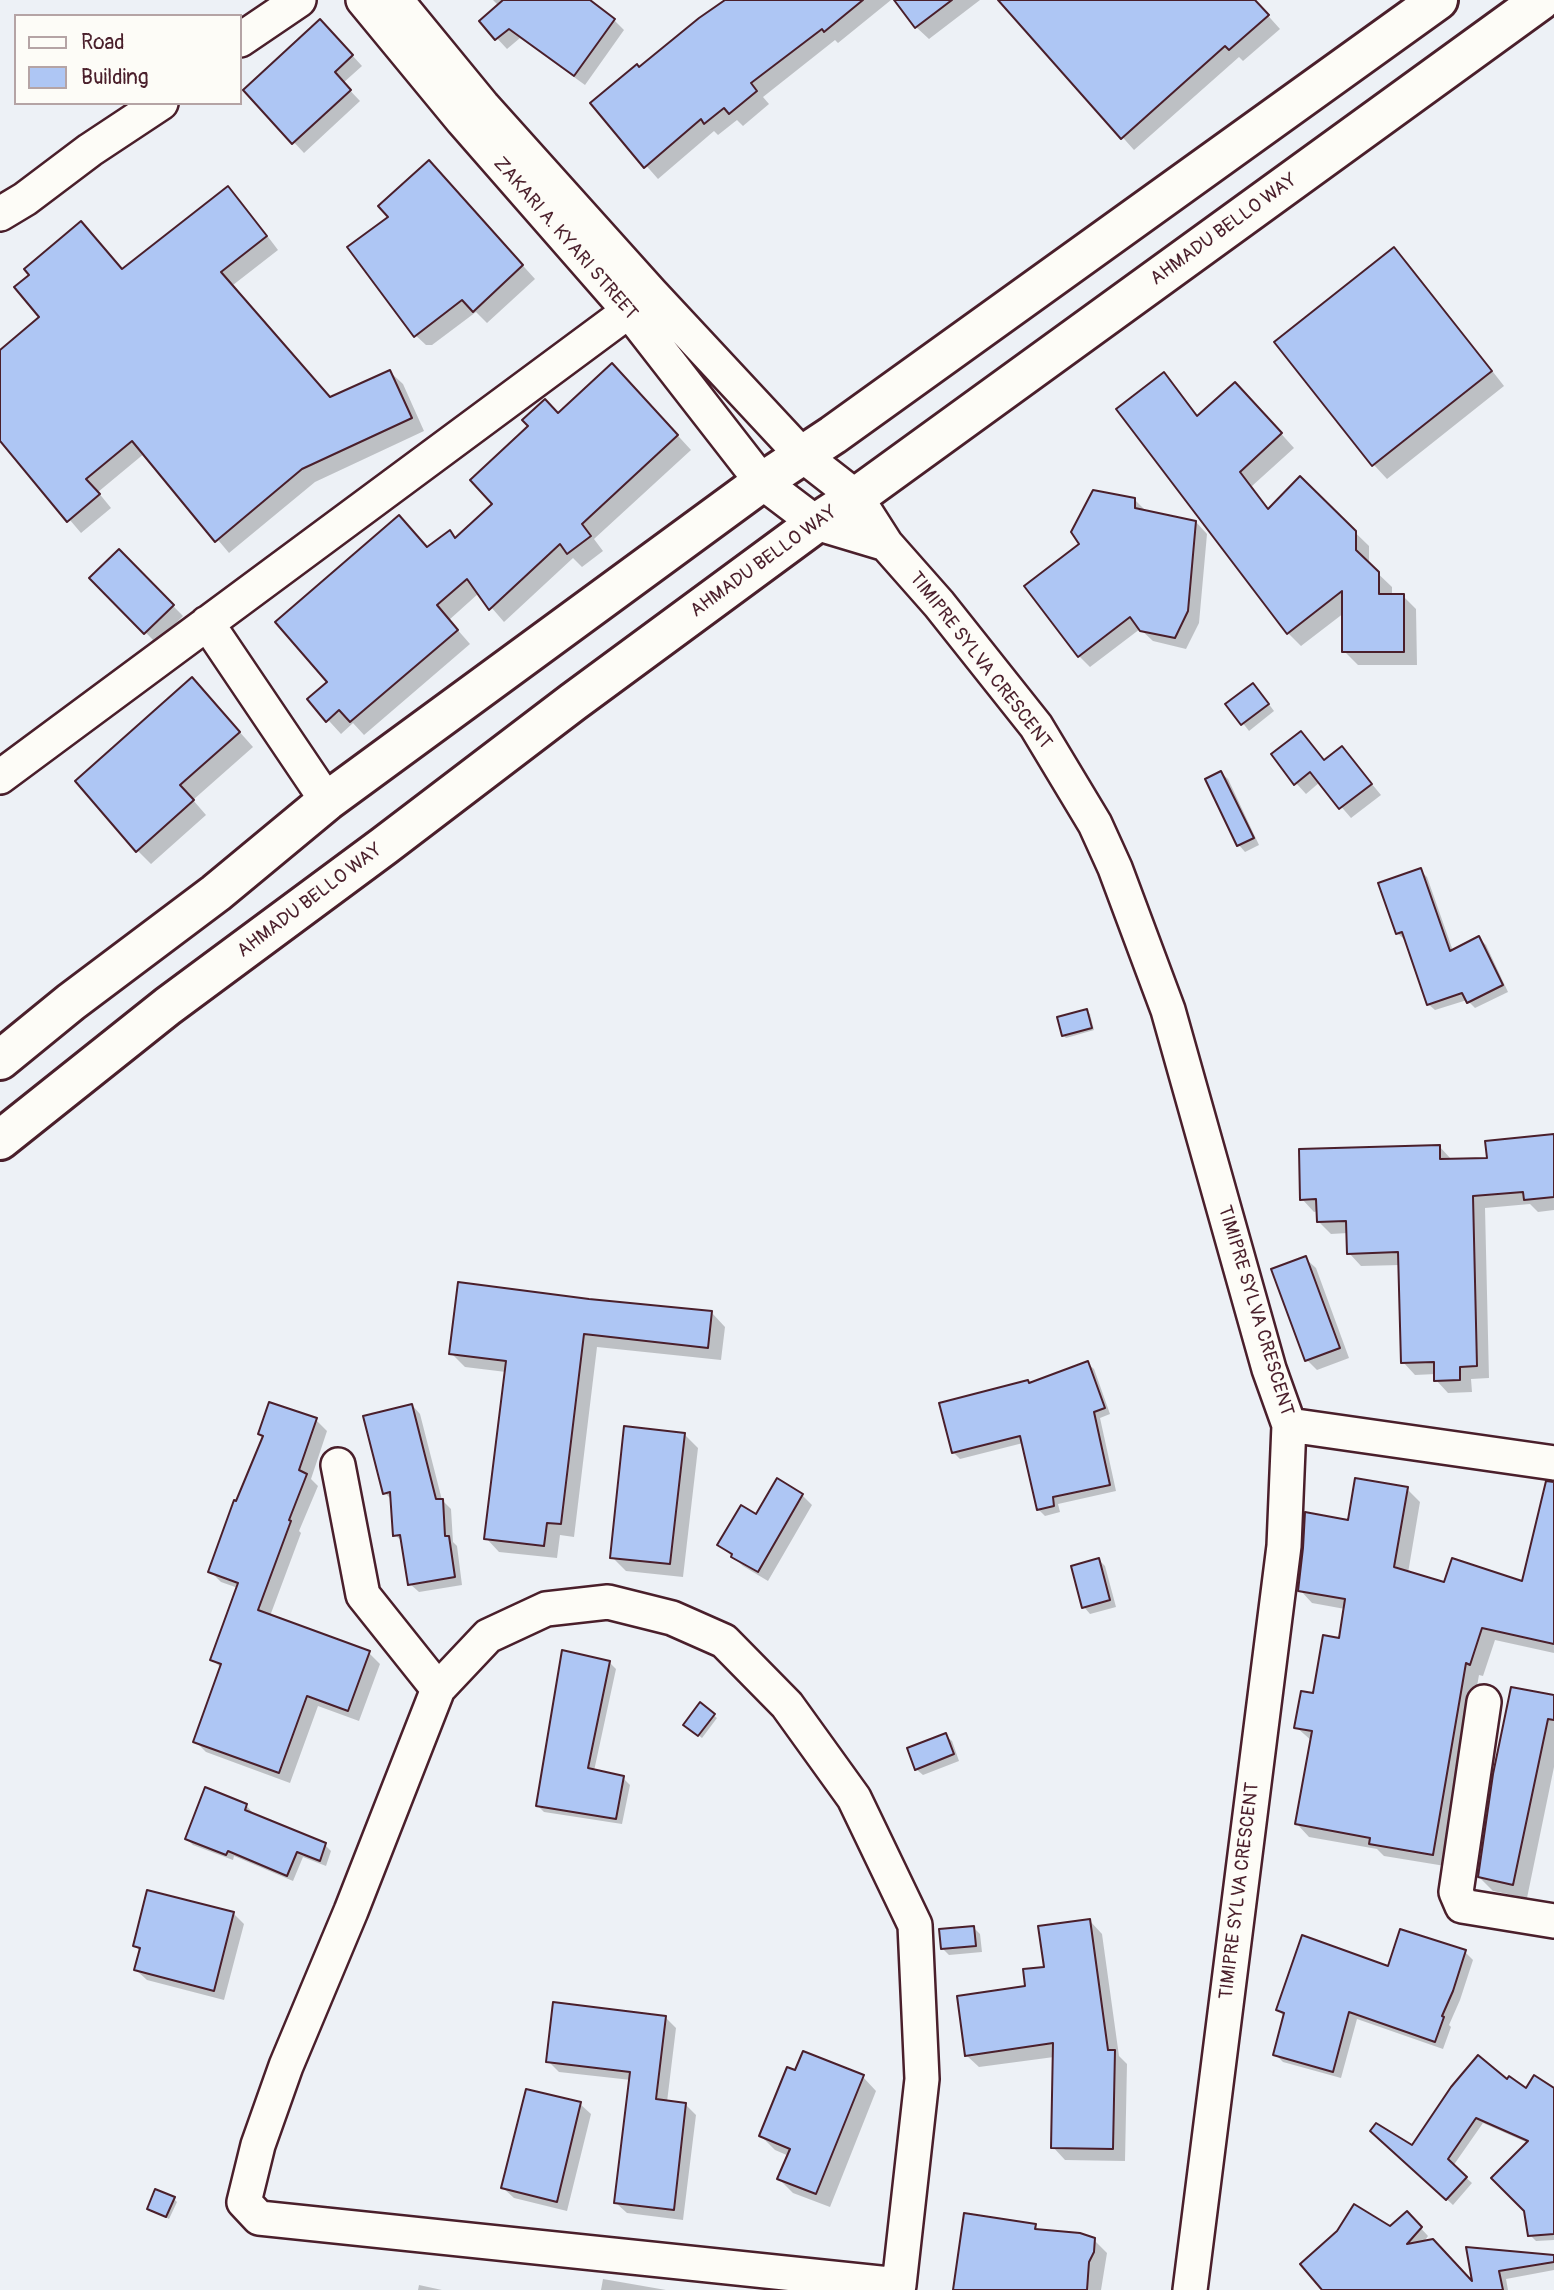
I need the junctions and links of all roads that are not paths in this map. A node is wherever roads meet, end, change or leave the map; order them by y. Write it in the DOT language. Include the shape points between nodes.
graph roads {
  1 [pos="299,0"];
  2 [pos="363,0"];
  3 [pos="396,0"];
  4 [pos="1438,0"];
  5 [pos="1541,0"];
  6 [pos="242,39"];
  7 [pos="158,105"];
  8 [pos="0,214"];
  9 [pos="629,311"];
  10 [pos="802,454"];
  11 [pos="762,482"];
  12 [pos="856,497"];
  13 [pos="816,523"];
  14 [pos="886,544"];
  15 [pos="207,622"];
  16 [pos="0,777"];
  17 [pos="327,801"];
  18 [pos="0,1060"];
  19 [pos="0,1140"];
  20 [pos="1289,1425"];
  21 [pos="1554,1462"];
  22 [pos="338,1465"];
  23 [pos="438,1689"];
  24 [pos="1485,1702"];
  25 [pos="1554,1922"];
  26 [pos="898,2288"];
  27 [pos="1190,2290"];
  1 -- 6 [label="street"];
  2 -- 9 [label="street, ZAKARI A. KYARI STREET"];
  3 -- 10 [label="street, ZAKARI A. KYARI STREET" via="483,106"];
  4 -- 10 [label="main road"];
  5 -- 12 [label="main road, AHMADU BELLO WAY"];
  7 -- 8 [label="street"];
  9 -- 11 [label="street, ZAKARI A. KYARI STREET"];
  9 -- 15 [label="street"];
  10 -- 11 [label="main road"];
  10 -- 12 [label="street, TIMIPRE SYLVA CRESCENT"];
  11 -- 13 [label="street"];
  11 -- 17 [label="main road"];
  12 -- 13 [label="main road, AHMADU BELLO WAY"];
  12 -- 14 [label="street, TIMIPRE SYLVA CRESCENT"];
  13 -- 14 [label="street"];
  13 -- 19 [label="main road, AHMADU BELLO WAY" via="168,1006"];
  14 -- 20 [label="street, TIMIPRE SYLVA CRESCENT" via="1036,726 1095,824 1177,1037 1269,1369"];
  15 -- 16 [label="street"];
  15 -- 17 [label="street"];
  17 -- 18 [label="main road"];
  20 -- 21 [label="street"];
  20 -- 27 [label="street, TIMIPRE SYLVA CRESCENT" via="1284,1546"];
  22 -- 23 [label="street" via="363,1595"];
  23 -- 26 [label="street" via="488,1636 546,1609 608,1602 672,1618 724,1641 787,1705 854,1798 915,1925 922,2079"];
  23 -- 26 [label="street" via="286,2066 244,2202 259,2218"];
  24 -- 25 [label="street" via="1456,1892 1462,1906"];
}
